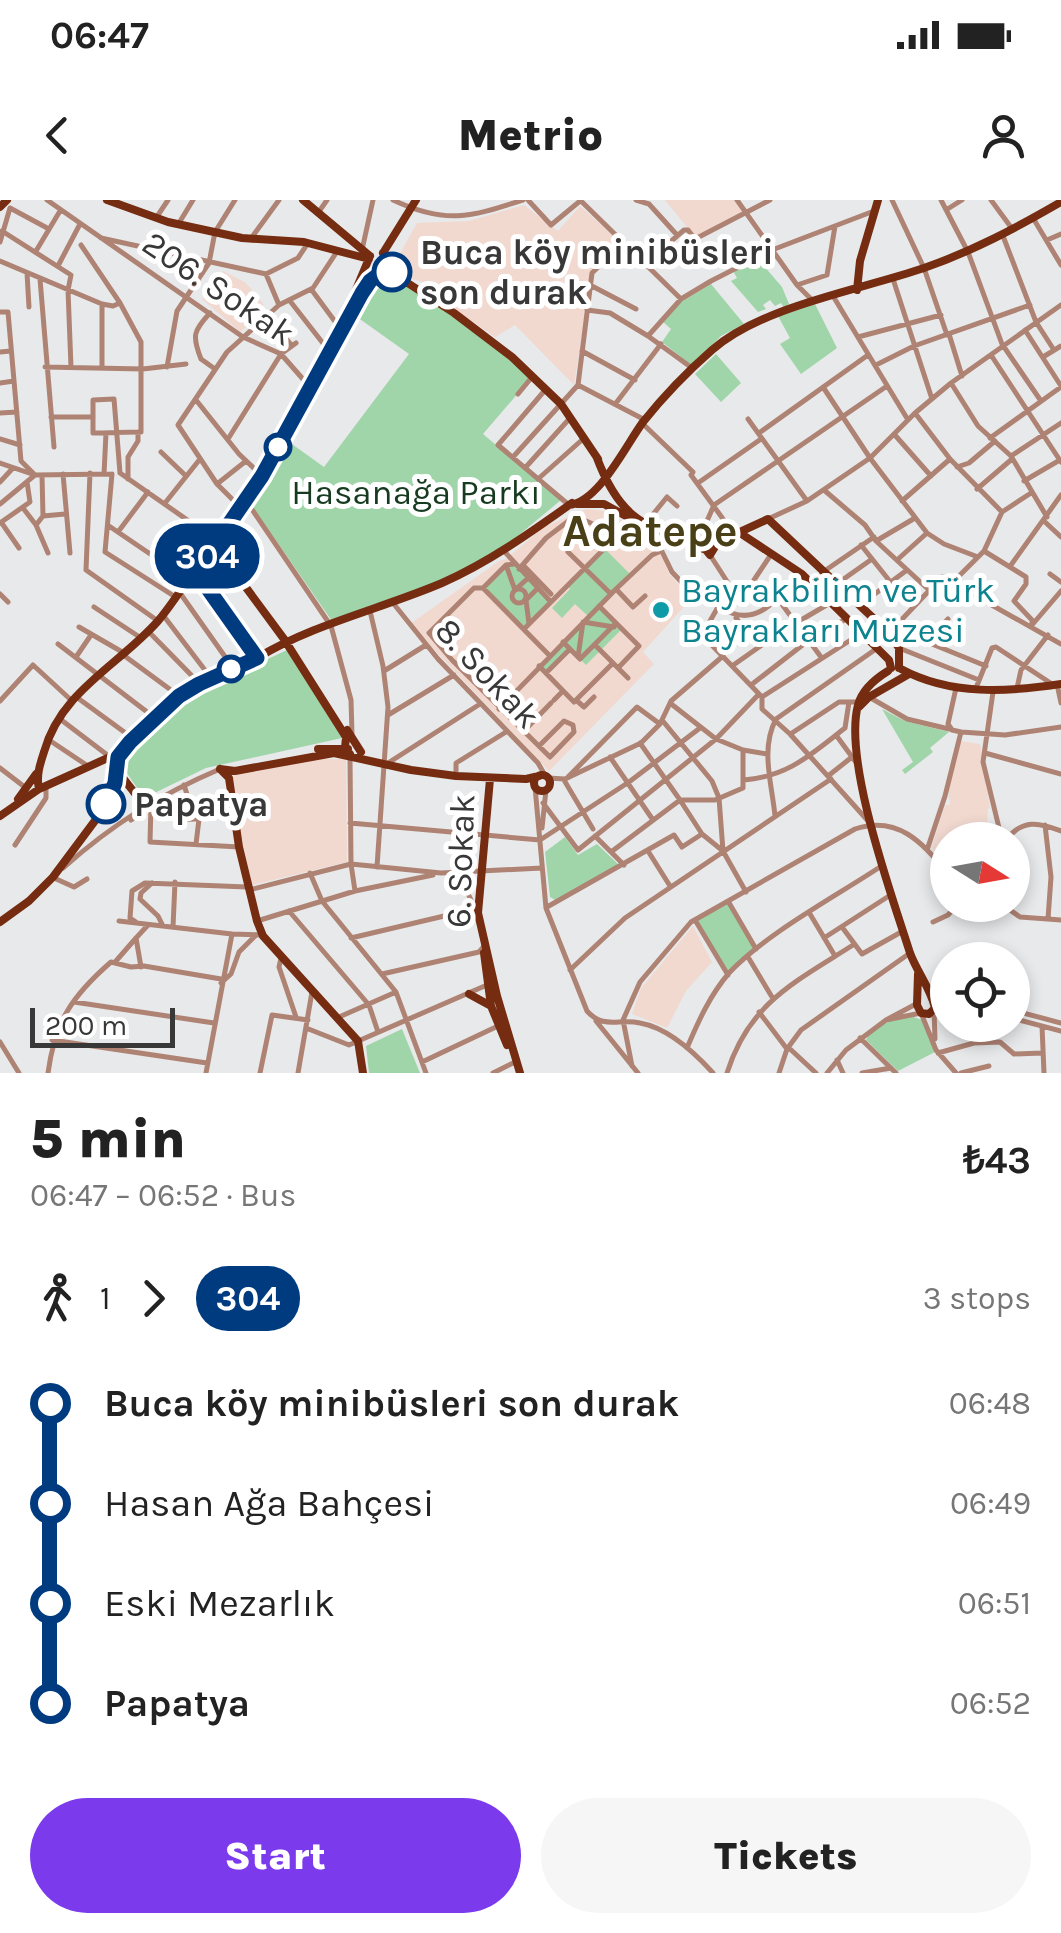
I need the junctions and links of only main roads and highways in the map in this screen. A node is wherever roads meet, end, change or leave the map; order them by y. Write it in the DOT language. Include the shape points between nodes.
graph roads {
  1 [pos="107,200"];
  2 [pos="302,200"];
  3 [pos="878,200"];
  4 [pos="1061,202"];
  5 [pos="131,204"];
  6 [pos="412,208"];
  7 [pos="346,238"];
  8 [pos="338,250"];
  9 [pos="367,257"];
  10 [pos="387,264"];
  11 [pos="857,290"];
  12 [pos="340,328"];
  13 [pos="605,476"];
  14 [pos="573,505"];
  15 [pos="648,527"];
  16 [pos="737,533"];
  17 [pos="217,546"];
  18 [pos="303,638"];
  19 [pos="285,645"];
  20 [pos="899,672"];
  21 [pos="1057,684"];
  22 [pos="858,707"];
  23 [pos="131,740"];
  24 [pos="347,751"];
  25 [pos="360,752"];
  26 [pos="110,756"];
  27 [pos="93,764"];
  28 [pos="385,764"];
  29 [pos="115,766"];
  30 [pos="38,770"];
  31 [pos="544,777"];
  32 [pos="490,779"];
  33 [pos="42,787"];
  34 [pos="535,787"];
  35 [pos="150,803"];
  36 [pos="13,806"];
  37 [pos="0,816"];
  38 [pos="0,922"];
  39 [pos="918,974"];
  40 [pos="490,986"];
  41 [pos="467,994"];
  42 [pos="930,995"];
  43 [pos="930,998"];
  44 [pos="918,1002"];
  45 [pos="491,1006"];
  46 [pos="930,1014"];
  47 [pos="513,1058"];
  48 [pos="363,1073"];
  49 [pos="520,1073"];
  1 -- 5 [label="main road"];
  2 -- 7 [label="main road"];
  3 -- 11 [label="main road"];
  4 -- 11 [label="main road" via="968,252"];
  5 -- 8 [label="main road" via="178,224"];
  6 -- 10 [label="main road"];
  7 -- 8 [label="main road"];
  7 -- 9 [label="main road"];
  8 -- 9 [label="main road"];
  9 -- 10 [label="main road" via="375,252"];
  9 -- 10 [label="main road" via="371,269"];
  9 -- 12 [label="main road"];
  10 -- 12 [label="main road"];
  10 -- 13 [label="main road" via="546,388"];
  11 -- 13 [label="main road" via="803,300 729,338 644,422"];
  12 -- 17 [label="main road"];
  13 -- 14 [label="main road"];
  13 -- 15 [label="main road"];
  14 -- 15 [label="main road" via="604,504"];
  14 -- 18 [label="main road" via="473,568"];
  15 -- 16 [label="main road" via="710,555 718,542"];
  16 -- 20 [label="main road" via="800,573"];
  16 -- 20 [label="main road" via="768,519 889,633 899,648"];
  17 -- 19 [label="main road"];
  17 -- 30 [label="main road" via="161,618 57,718"];
  18 -- 19 [label="main road"];
  18 -- 25 [label="main road" via="298,658"];
  19 -- 23 [label="main road" via="179,696"];
  19 -- 24 [label="main road" via="346,737"];
  20 -- 21 [label="main road" via="993,692"];
  20 -- 22 [label="main road"];
  20 -- 22 [label="main road" via="869,685"];
  22 -- 39 [label="main road" via="871,824"];
  23 -- 26 [label="main road"];
  23 -- 29 [label="main road"];
  24 -- 25 [label="main road"];
  24 -- 28 [label="main road"];
  24 -- 48 [label="main road" via="220,769 229,778 260,935 358,1041"];
  25 -- 28 [label="main road"];
  26 -- 27 [label="main road"];
  26 -- 29 [label="main road"];
  27 -- 29 [label="main road"];
  27 -- 33 [label="main road"];
  28 -- 32 [label="main road"];
  29 -- 35 [label="main road"];
  29 -- 38 [label="main road" via="112,794 52,878"];
  30 -- 33 [label="main road"];
  30 -- 36 [label="main road"];
  31 -- 32 [label="main road"];
  31 -- 34 [label="main road"];
  31 -- 34 [label="main road" via="546,790"];
  32 -- 34 [label="main road"];
  32 -- 40 [label="main road, 6. Sokak" via="478,906"];
  33 -- 36 [label="main road"];
  36 -- 37 [label="main road"];
  39 -- 42 [label="main road"];
  39 -- 44 [label="main road"];
  40 -- 45 [label="main road, 6. Sokak"];
  40 -- 47 [label="main road, 6. Sokak"];
  41 -- 45 [label="main road"];
  43 -- 44 [label="main road"];
  44 -- 46 [label="main road" via="921,1013"];
  45 -- 47 [label="main road, 6. Sokak"];
  47 -- 49 [label="main road, 6. Sokak"];
}
